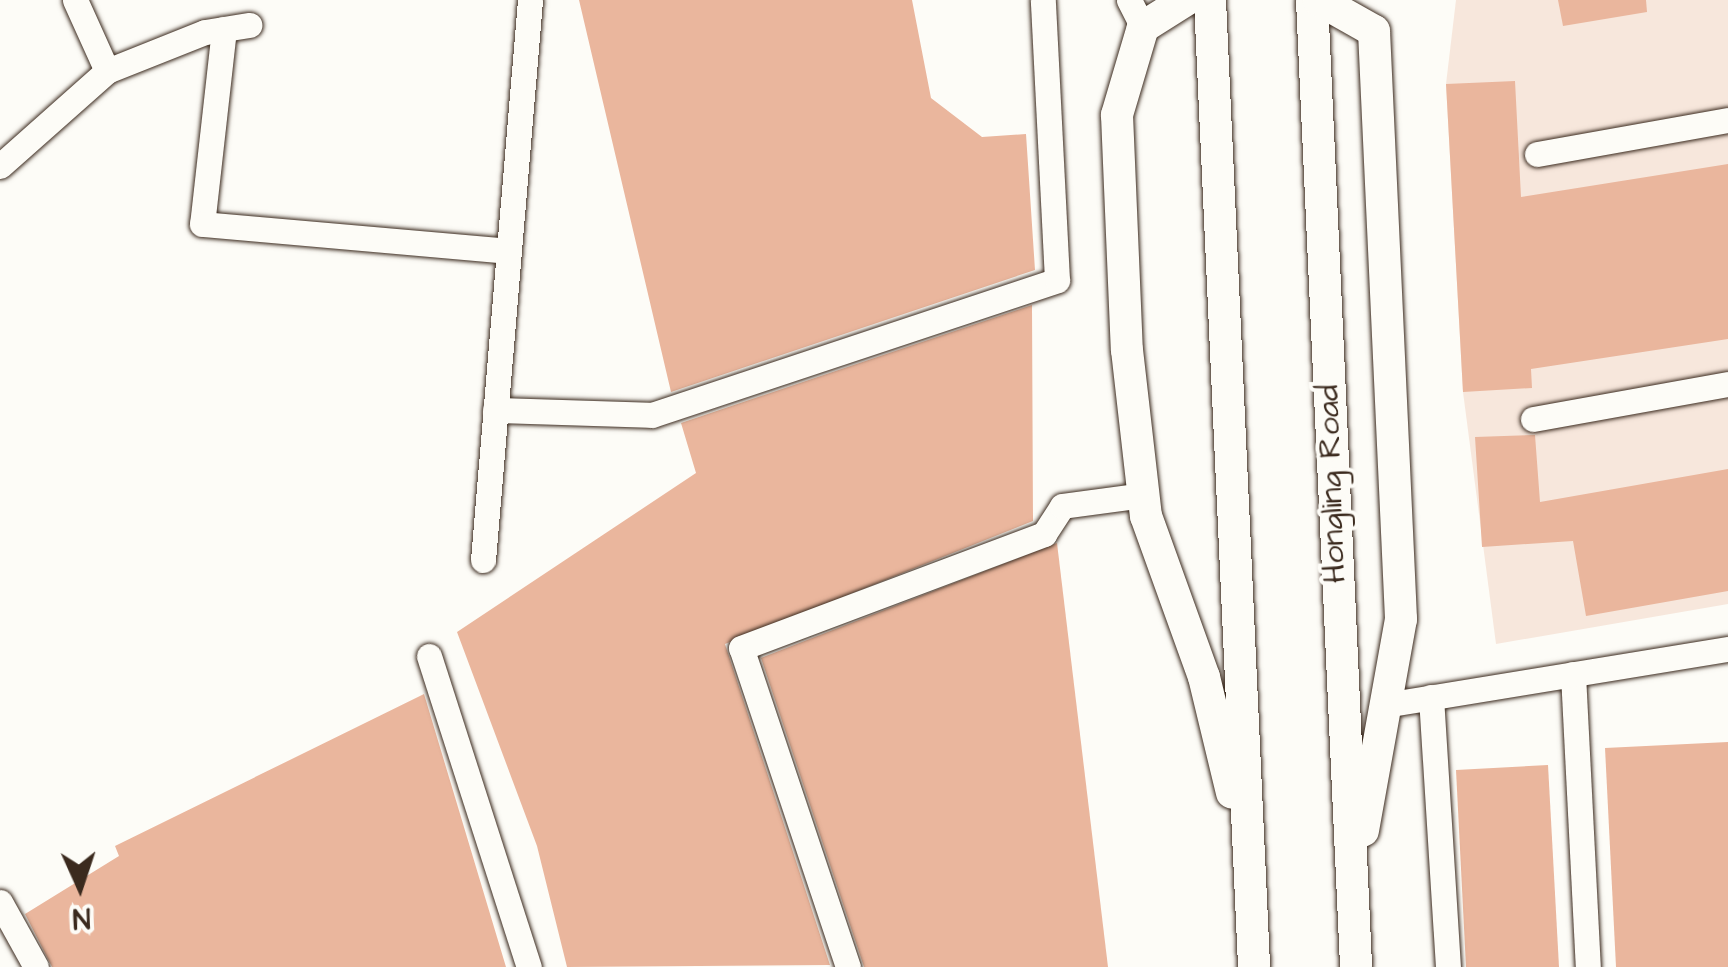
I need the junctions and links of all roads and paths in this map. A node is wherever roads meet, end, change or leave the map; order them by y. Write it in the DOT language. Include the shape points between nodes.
graph roads {
  1 [pos="75,0"];
  2 [pos="530,0"];
  3 [pos="1043,0"];
  4 [pos="1186,0"];
  5 [pos="1210,0"];
  6 [pos="1316,0"];
  7 [pos="1136,14"];
  8 [pos="107,71"];
  9 [pos="1728,120"];
  10 [pos="1537,154"];
  11 [pos="0,166"];
  12 [pos="509,251"];
  13 [pos="1728,384"];
  14 [pos="496,410"];
  15 [pos="1533,419"];
  16 [pos="1143,495"];
  17 [pos="483,560"];
  18 [pos="1728,648"];
  19 [pos="429,656"];
  20 [pos="1573,674"];
  21 [pos="1432,697"];
  22 [pos="1386,705"];
  23 [pos="1250,865"];
  24 [pos="1353,885"];
  25 [pos="2,915"];
  26 [pos="36,967"];
  27 [pos="529,967"];
  28 [pos="848,967"];
  29 [pos="1254,967"];
  30 [pos="1356,967"];
  31 [pos="1448,967"];
  32 [pos="1588,967"];
  1 -- 8 [label="street"];
  2 -- 12 [label="street"];
  3 -- 14 [label="street" via="1057,280 652,415"];
  4 -- 7 [label="main road"];
  5 -- 23 [label="main road"];
  6 -- 22 [label="main road" via="1374,30 1401,618"];
  6 -- 24 [label="main road, Hongling Road"];
  7 -- 16 [label="main road" via="1116,115"];
  8 -- 11 [label="street"];
  8 -- 12 [label="street" via="236,27 202,224"];
  9 -- 10 [label="street"];
  12 -- 14 [label="street"];
  13 -- 15 [label="street"];
  14 -- 17 [label="street"];
  16 -- 23 [label="main road" via="1204,677"];
  16 -- 28 [label="street" via="1062,506 1044,534 741,648"];
  18 -- 20 [label="street"];
  19 -- 27 [label="street"];
  20 -- 21 [label="street"];
  20 -- 32 [label="street"];
  21 -- 22 [label="street"];
  21 -- 31 [label="street"];
  22 -- 24 [label="main road"];
  23 -- 29 [label="main road"];
  24 -- 30 [label="main road, Hongling Road"];
  25 -- 26 [label="street"];
}
